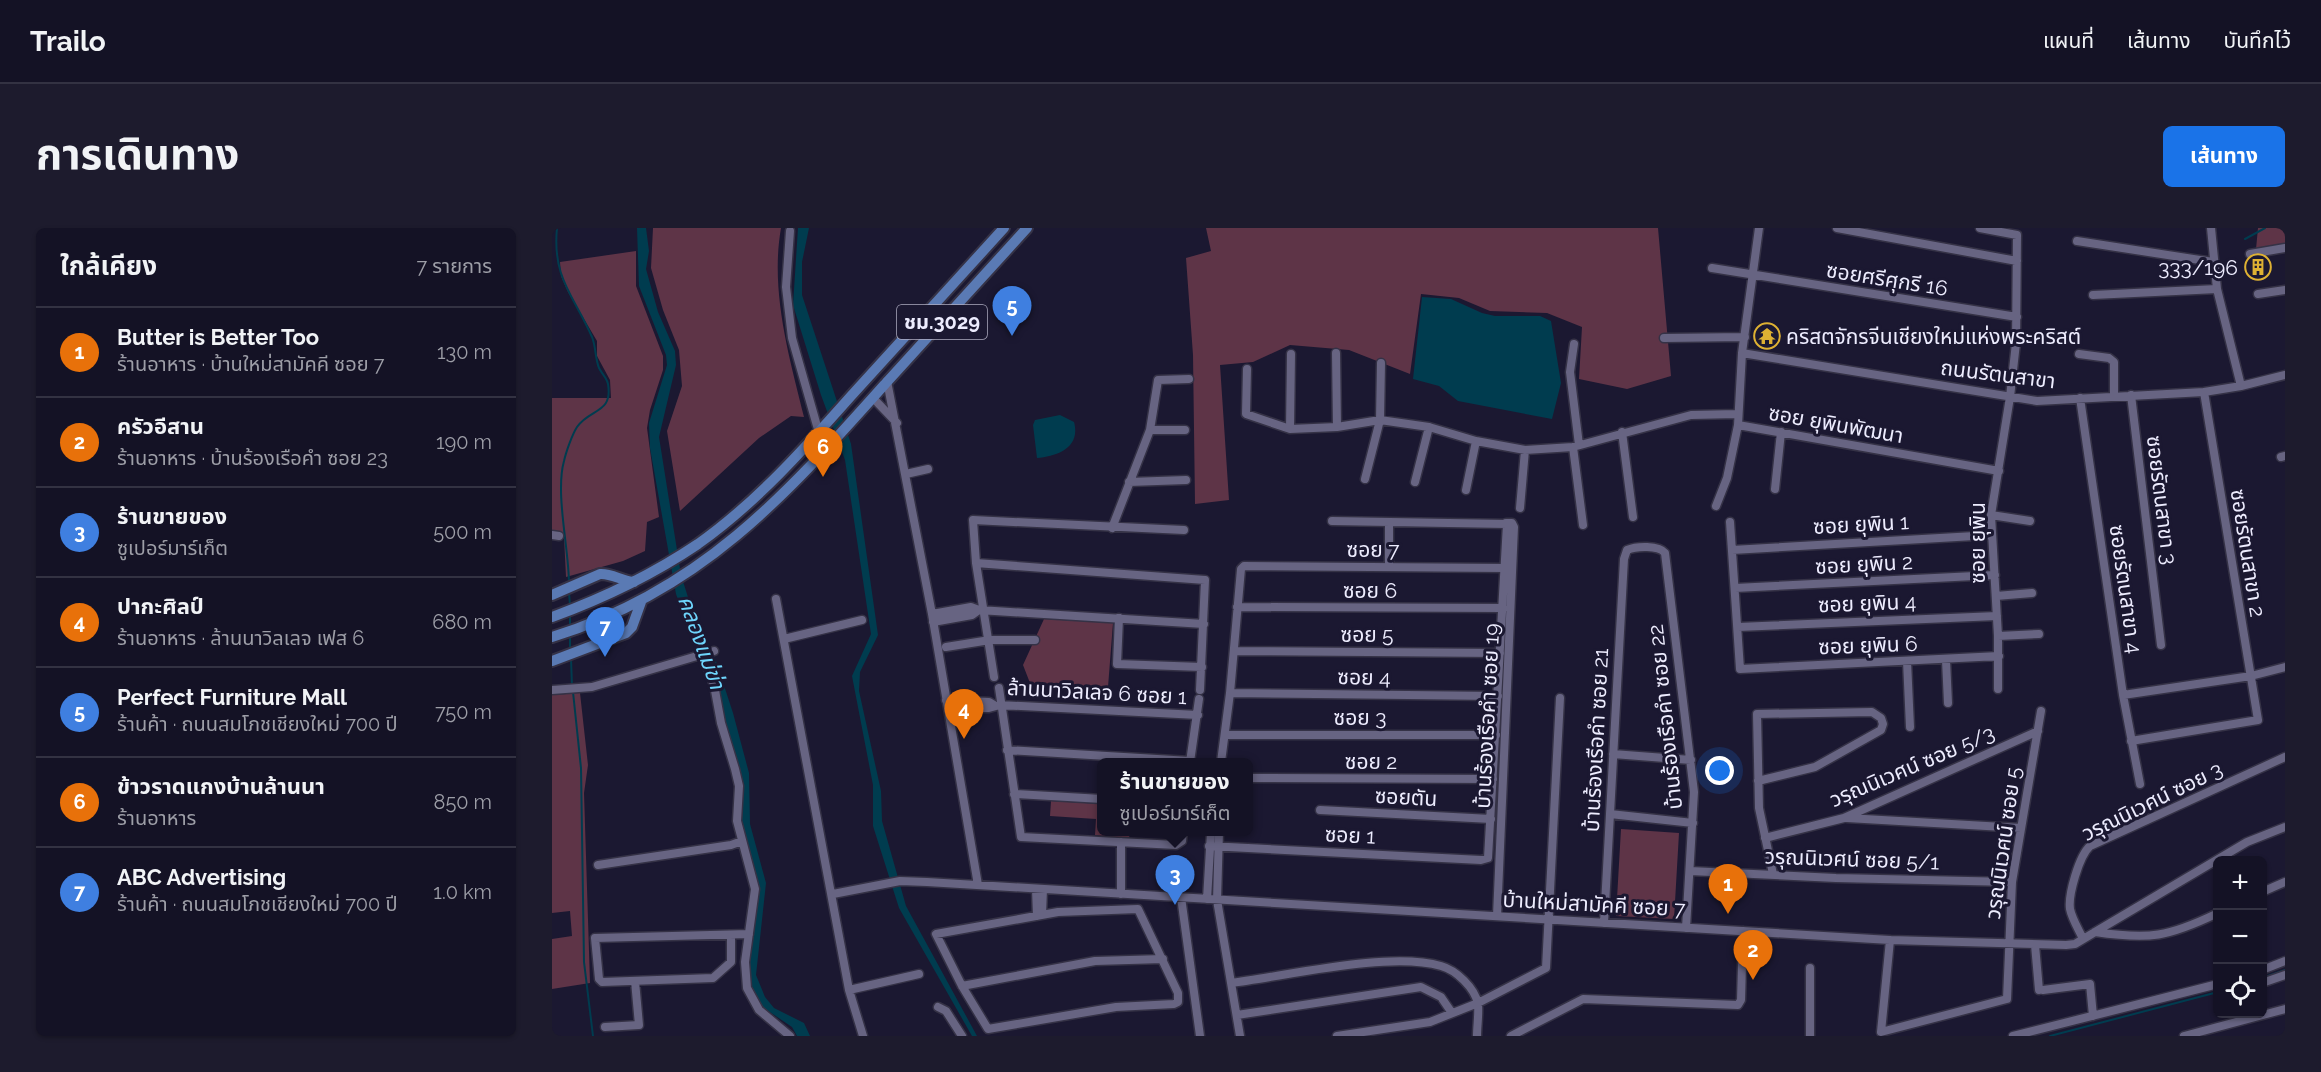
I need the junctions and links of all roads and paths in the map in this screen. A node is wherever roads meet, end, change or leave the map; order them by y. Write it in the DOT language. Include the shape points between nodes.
graph roads {
  1 [pos="1004,228"];
  2 [pos="1027,228"];
  3 [pos="1759,228"];
  4 [pos="1837,228"];
  5 [pos="1980,228"];
  6 [pos="2211,228"];
  7 [pos="790,231"];
  8 [pos="2077,241"];
  9 [pos="2285,248"];
  10 [pos="2250,254"];
  11 [pos="2017,261"];
  12 [pos="2213,262"];
  13 [pos="1712,268"];
  14 [pos="1752,277"];
  15 [pos="2217,289"];
  16 [pos="2285,290"];
  17 [pos="2258,294"];
  18 [pos="2093,295"];
  19 [pos="2017,317"];
  20 [pos="1745,337"];
  21 [pos="1664,338"];
  22 [pos="1574,344"];
  23 [pos="1336,353"];
  24 [pos="1742,353"];
  25 [pos="1291,354"];
  26 [pos="2079,354"];
  27 [pos="1381,363"];
  28 [pos="1247,369"];
  29 [pos="2285,375"];
  30 [pos="1189,379"];
  31 [pos="887,381"];
  32 [pos="2241,386"];
  33 [pos="2204,392"];
  34 [pos="2131,395"];
  35 [pos="2114,396"];
  36 [pos="873,398"];
  37 [pos="2010,398"];
  38 [pos="2080,398"];
  39 [pos="1737,414"];
  40 [pos="1380,420"];
  41 [pos="897,423"];
  42 [pos="1738,425"];
  43 [pos="1337,427"];
  44 [pos="1429,428"];
  45 [pos="1290,429"];
  46 [pos="1150,430"];
  47 [pos="1185,430"];
  48 [pos="1622,432"];
  49 [pos="1781,432"];
  50 [pos="819,433"];
  51 [pos="1476,441"];
  52 [pos="1576,446"];
  53 [pos="1525,450"];
  54 [pos="928,469"];
  55 [pos="1999,471"];
  56 [pos="906,474"];
  57 [pos="1365,479"];
  58 [pos="1186,480"];
  59 [pos="1129,482"];
  60 [pos="1415,482"];
  61 [pos="1466,489"];
  62 [pos="1775,489"];
  63 [pos="1716,506"];
  64 [pos="1520,508"];
  65 [pos="1991,515"];
  66 [pos="1633,517"];
  67 [pos="1332,521"];
  68 [pos="2030,521"];
  69 [pos="1389,522"];
  70 [pos="1730,522"];
  71 [pos="1506,523"];
  72 [pos="1583,525"];
  73 [pos="1112,528"];
  74 [pos="1184,530"];
  75 [pos="1992,535"];
  76 [pos="1732,550"];
  77 [pos="1624,559"];
  78 [pos="976,564"];
  79 [pos="1389,567"];
  80 [pos="1505,568"];
  81 [pos="600,574"];
  82 [pos="1995,575"];
  83 [pos="634,582"];
  84 [pos="1735,588"];
  85 [pos="2032,593"];
  86 [pos="552,595"];
  87 [pos="1996,596"];
  88 [pos="604,597"];
  89 [pos="776,599"];
  90 [pos="641,602"];
  91 [pos="1237,607"];
  92 [pos="1503,608"];
  93 [pos="981,610"];
  94 [pos="556,616"];
  95 [pos="610,616"];
  96 [pos="1997,616"];
  97 [pos="932,618"];
  98 [pos="1119,618"];
  99 [pos="862,620"];
  100 [pos="1204,624"];
  101 [pos="1738,627"];
  102 [pos="626,633"];
  103 [pos="2039,634"];
  104 [pos="557,636"];
  105 [pos="1998,636"];
  106 [pos="784,639"];
  107 [pos="990,640"];
  108 [pos="1035,640"];
  109 [pos="2161,645"];
  110 [pos="946,647"];
  111 [pos="714,651"];
  112 [pos="1234,651"];
  113 [pos="1500,653"];
  114 [pos="699,655"];
  115 [pos="1999,656"];
  116 [pos="1946,660"];
  117 [pos="1907,661"];
  118 [pos="552,662"];
  119 [pos="2285,667"];
  120 [pos="1202,668"];
  121 [pos="2251,676"];
  122 [pos="994,677"];
  123 [pos="999,688"];
  124 [pos="1998,689"];
  125 [pos="556,691"];
  126 [pos="1230,693"];
  127 [pos="2123,694"];
  128 [pos="1498,696"];
  129 [pos="1560,698"];
  130 [pos="1948,703"];
  131 [pos="947,704"];
  132 [pos="997,705"];
  133 [pos="2040,711"];
  134 [pos="1198,715"];
  135 [pos="1911,727"];
  136 [pos="2038,731"];
  137 [pos="1225,735"];
  138 [pos="1496,735"];
  139 [pos="2131,741"];
  140 [pos="1007,750"];
  141 [pos="1613,754"];
  142 [pos="2285,757"];
  143 [pos="1129,758"];
  144 [pos="1191,758"];
  145 [pos="1222,758"];
  146 [pos="1691,760"];
  147 [pos="1253,778"];
  148 [pos="1493,779"];
  149 [pos="1758,781"];
  150 [pos="2140,784"];
  151 [pos="1014,794"];
  152 [pos="1097,799"];
  153 [pos="1320,810"];
  154 [pos="1610,814"];
  155 [pos="1844,818"];
  156 [pos="1491,819"];
  157 [pos="1693,823"];
  158 [pos="2285,827"];
  159 [pos="2021,828"];
  160 [pos="1182,836"];
  161 [pos="1210,836"];
  162 [pos="1219,836"];
  163 [pos="1765,838"];
  164 [pos="741,841"];
  165 [pos="1121,842"];
  166 [pos="1209,846"];
  167 [pos="1220,847"];
  168 [pos="598,865"];
  169 [pos="1690,871"];
  170 [pos="1773,874"];
  171 [pos="2012,882"];
  172 [pos="2285,882"];
  173 [pos="978,885"];
  174 [pos="1040,889"];
  175 [pos="2267,889"];
  176 [pos="833,894"];
  177 [pos="1121,894"];
  178 [pos="1181,897"];
  179 [pos="1207,899"];
  180 [pos="1217,900"];
  181 [pos="1039,915"];
  182 [pos="2213,915"];
  183 [pos="1497,916"];
  184 [pos="1551,920"];
  185 [pos="1604,923"];
  186 [pos="1686,928"];
  187 [pos="1743,931"];
  188 [pos="2096,932"];
  189 [pos="749,934"];
  190 [pos="731,935"];
  191 [pos="2083,939"];
  192 [pos="1890,940"];
  193 [pos="2008,945"];
  194 [pos="2035,945"];
  195 [pos="1163,959"];
  196 [pos="2285,961"];
  197 [pos="1810,968"];
  198 [pos="2267,968"];
  199 [pos="919,974"];
  200 [pos="2285,975"];
  201 [pos="635,981"];
  202 [pos="2267,981"];
  203 [pos="1232,983"];
  204 [pos="2213,985"];
  205 [pos="962,986"];
  206 [pos="849,990"];
  207 [pos="1478,1003"];
  208 [pos="938,1007"];
  209 [pos="2285,1011"];
  210 [pos="1452,1013"];
  211 [pos="1237,1015"];
  212 [pos="2093,1016"];
  213 [pos="2230,1018"];
  214 [pos="2231,1024"];
  215 [pos="605,1027"];
  216 [pos="790,1036"];
  217 [pos="864,1036"];
  218 [pos="962,1036"];
  219 [pos="1200,1036"];
  220 [pos="1240,1036"];
  221 [pos="1337,1036"];
  222 [pos="1477,1036"];
  223 [pos="1511,1036"];
  224 [pos="1810,1036"];
  225 [pos="2013,1036"];
  226 [pos="2184,1036"];
  1 -- 50 [label="main road, ชม.3029"];
  2 -- 31 [label="main road, ชม.3029"];
  3 -- 14 [label="street, ซอย ยุพินพัฒนา"];
  4 -- 11 [label="street"];
  5 -- 11 [label="street, ซอย ยุพิน" via="2017,236"];
  6 -- 12 [label="street"];
  7 -- 50 [label="street" via="786,287 792,339"];
  8 -- 12 [label="street"];
  9 -- 10 [label="street"];
  11 -- 19 [label="street, ซอย ยุพิน"];
  12 -- 15 [label="street"];
  13 -- 14 [label="street, ซอยศรีศุกรี 16"];
  14 -- 19 [label="street, ซอยศรีศุกรี 16"];
  14 -- 20 [label="street, ซอย ยุพินพัฒนา"];
  15 -- 18 [label="street"];
  15 -- 32 [label="street"];
  16 -- 17 [label="street"];
  19 -- 37 [label="street, ซอย ยุพิน"];
  20 -- 21 [label="street"];
  20 -- 24 [label="street, ซอย ยุพินพัฒนา"];
  22 -- 52 [label="street" via="1570,372"];
  23 -- 43 [label="street"];
  24 -- 37 [label="street, ถนนรัตนสาขา"];
  24 -- 39 [label="street, ซอย ยุพินพัฒนา"];
  25 -- 45 [label="street"];
  26 -- 35 [label="street" via="2114,362"];
  27 -- 40 [label="street"];
  28 -- 45 [label="street" via="1246,414"];
  29 -- 32 [label="street, ถนนรัตนสาขา"];
  30 -- 46 [label="street" via="1158,380"];
  31 -- 36 [label="main road, ชม.3029"];
  31 -- 41 [label="street"];
  32 -- 33 [label="street, ถนนรัตนสาขา"];
  33 -- 34 [label="street, ถนนรัตนสาขา"];
  33 -- 121 [label="street, ซอยรัตนสาขา 2"];
  34 -- 35 [label="street, ถนนรัตนสาขา"];
  34 -- 109 [label="street, ซอยรัตนสาขา 3"];
  35 -- 38 [label="street, ถนนรัตนสาขา"];
  36 -- 41 [label="street"];
  36 -- 90 [label="main road, ชม.3029" via="770,508 704,563"];
  37 -- 38 [label="street, ถนนรัตนสาขา"];
  37 -- 55 [label="street, ซอย ยุพิน"];
  38 -- 127 [label="street, ซอยรัตนสาขา 4"];
  39 -- 42 [label="street, ซอย ยุพินพัฒนา"];
  39 -- 48 [label="street" via="1691,415"];
  40 -- 43 [label="street"];
  40 -- 44 [label="street"];
  40 -- 57 [label="street"];
  41 -- 56 [label="street"];
  42 -- 49 [label="street, ซอย ยุพินพัฒนา"];
  42 -- 63 [label="street" via="1727,478"];
  43 -- 45 [label="street"];
  44 -- 51 [label="street"];
  44 -- 60 [label="street"];
  46 -- 47 [label="street"];
  46 -- 59 [label="street"];
  48 -- 52 [label="street"];
  48 -- 66 [label="street"];
  49 -- 55 [label="street, ซอย ยุพินพัฒนา"];
  49 -- 62 [label="street"];
  50 -- 83 [label="main road, ชม.3029" via="762,490 698,543"];
  51 -- 53 [label="street"];
  51 -- 61 [label="street"];
  52 -- 53 [label="street"];
  52 -- 72 [label="street"];
  53 -- 64 [label="street"];
  54 -- 56 [label="street"];
  55 -- 65 [label="street, ซอย ยุพิน"];
  56 -- 97 [label="street"];
  58 -- 59 [label="street"];
  59 -- 73 [label="street"];
  65 -- 68 [label="street"];
  65 -- 75 [label="street, ซอย ยุพิน"];
  67 -- 69 [label="street"];
  69 -- 71 [label="street"];
  69 -- 79 [label="street"];
  70 -- 76 [label="street"];
  71 -- 80 [label="street"];
  71 -- 183 [label="street, บ้านร้องเรือคำ ซอย 19" via="1514,527"];
  73 -- 74 [label="street"];
  73 -- 78 [label="street" via="975,519 972,521"];
  75 -- 76 [label="street, ซอย ยุพิน 1"];
  75 -- 82 [label="street, ซอย ยุพิน"];
  76 -- 84 [label="street"];
  77 -- 141 [label="street, บ้านร้องเรือคำ ซอย 21"];
  77 -- 146 [label="street, บ้านร้องเรือคำ ซอย 22" via="1631,548 1661,549 1665,554"];
  78 -- 93 [label="street"];
  78 -- 100 [label="street" via="1205,580"];
  79 -- 80 [label="street, ซอย 7"];
  79 -- 91 [label="street, ซอย 7" via="1249,566 1241,569"];
  80 -- 92 [label="street"];
  81 -- 83 [label="main road"];
  81 -- 86 [label="main road"];
  81 -- 88 [label="main road" via="609,585"];
  82 -- 84 [label="street, ซอย ยุพิน 2"];
  82 -- 87 [label="street, ซอย ยุพิน"];
  83 -- 88 [label="main road, ชม.3029"];
  84 -- 101 [label="street"];
  85 -- 87 [label="street"];
  87 -- 96 [label="street, ซอย ยุพิน"];
  88 -- 94 [label="main road, ชม.3029"];
  89 -- 106 [label="street"];
  90 -- 95 [label="main road, ชม.3029"];
  90 -- 102 [label="main road"];
  91 -- 92 [label="street, ซอย 6"];
  91 -- 112 [label="street"];
  92 -- 113 [label="street"];
  93 -- 97 [label="street" via="972,615"];
  93 -- 98 [label="street"];
  93 -- 107 [label="street"];
  95 -- 102 [label="main road" via="626,621"];
  95 -- 104 [label="main road, ชม.3029"];
  96 -- 101 [label="street, ซอย ยุพิน 4"];
  96 -- 105 [label="street, ซอย ยุพิน"];
  97 -- 131 [label="street"];
  98 -- 100 [label="street"];
  98 -- 120 [label="street" via="1117,664"];
  99 -- 106 [label="street"];
  100 -- 120 [label="street"];
  101 -- 117 [label="street, ซอย ยุพิน 6" via="1740,669"];
  102 -- 118 [label="main road"];
  103 -- 105 [label="street"];
  105 -- 115 [label="street, ซอย ยุพิน"];
  106 -- 176 [label="street"];
  107 -- 108 [label="street"];
  107 -- 110 [label="street"];
  107 -- 122 [label="street"];
  111 -- 114 [label="street"];
  112 -- 113 [label="street, ซอย 5"];
  112 -- 126 [label="street"];
  113 -- 128 [label="street"];
  114 -- 125 [label="street" via="579,689"];
  114 -- 164 [label="street" via="714,685 739,786 737,821"];
  115 -- 116 [label="street, ซอย ยุพิน 6"];
  115 -- 124 [label="street, ซอย ยุพิน"];
  116 -- 117 [label="street, ซอย ยุพิน 6"];
  116 -- 130 [label="street"];
  117 -- 135 [label="street"];
  119 -- 121 [label="street"];
  120 -- 134 [label="street"];
  121 -- 127 [label="street"];
  121 -- 139 [label="street, ซอยรัตนสาขา 2" via="2258,720"];
  123 -- 132 [label="street"];
  126 -- 128 [label="street, ซอย 4"];
  126 -- 137 [label="street"];
  127 -- 139 [label="street, ซอยรัตนสาขา 4"];
  128 -- 138 [label="street"];
  129 -- 184 [label="street"];
  131 -- 132 [label="street, ล้านนาวิลเลจ 6 ซอย 1" via="989,708"];
  131 -- 173 [label="street"];
  132 -- 134 [label="street, ล้านนาวิลเลจ 6 ซอย 1"];
  132 -- 140 [label="street"];
  133 -- 136 [label="street, วรุณนิเวศน์ ซอย 5"];
  134 -- 144 [label="street"];
  136 -- 155 [label="street, วรุณนิเวศน์ ซอย 5/3"];
  136 -- 159 [label="street, วรุณนิเวศน์ ซอย 5"];
  137 -- 138 [label="street, ซอย 3"];
  137 -- 145 [label="street"];
  138 -- 148 [label="street"];
  139 -- 150 [label="street, ซอยรัตนสาขา 4"];
  140 -- 143 [label="street"];
  140 -- 151 [label="street"];
  141 -- 146 [label="street"];
  141 -- 154 [label="street, บ้านร้องเรือคำ ซอย 21"];
  142 -- 191 [label="street, วรุณนิเวศน์ ซอย 3" via="2090,846 2080,861 2070,903"];
  146 -- 157 [label="street, บ้านร้องเรือคำ ซอย 22"];
  147 -- 148 [label="street, ซอย 2"];
  148 -- 156 [label="street"];
  149 -- 149 [label="street" via="1756,714 1879,715 1881,730 1815,767"];
  149 -- 163 [label="street"];
  151 -- 152 [label="street"];
  151 -- 165 [label="street" via="1019,833 1024,838"];
  153 -- 156 [label="street, ซอยตัน"];
  154 -- 157 [label="street"];
  154 -- 185 [label="street, บ้านร้องเรือคำ ซอย 21"];
  155 -- 159 [label="street"];
  155 -- 163 [label="street, วรุณนิเวศน์ ซอย 5/3"];
  156 -- 167 [label="street, ซอย 1" via="1488,858 1481,860"];
  157 -- 169 [label="street, บ้านร้องเรือคำ ซอย 22"];
  158 -- 188 [label="street, บ้านใหม่สามัคคี ซอย 7" via="2247,842"];
  159 -- 171 [label="street, วรุณนิเวศน์ ซอย 5"];
  160 -- 165 [label="street" via="1176,845"];
  161 -- 166 [label="street"];
  162 -- 167 [label="street"];
  163 -- 170 [label="street"];
  164 -- 168 [label="street"];
  164 -- 189 [label="street" via="754,889"];
  165 -- 177 [label="street"];
  166 -- 167 [label="street, ซอย 1"];
  166 -- 179 [label="street"];
  167 -- 180 [label="street"];
  169 -- 170 [label="street, วรุณนิเวศน์ ซอย 5/1"];
  169 -- 186 [label="street, บ้านร้องเรือคำ ซอย 22"];
  170 -- 171 [label="street, วรุณนิเวศน์ ซอย 5/1"];
  171 -- 193 [label="street, วรุณนิเวศน์ ซอย 5"];
  172 -- 175 [label="street"];
  173 -- 174 [label="street, บ้านใหม่สามัคคี ซอย 7"];
  173 -- 176 [label="street, บ้านใหม่สามัคคี ซอย 7" via="900,881"];
  174 -- 177 [label="street, บ้านใหม่สามัคคี ซอย 7"];
  174 -- 181 [label="street"];
  176 -- 206 [label="street"];
  177 -- 178 [label="street, บ้านใหม่สามัคคี ซอย 7"];
  178 -- 179 [label="street, บ้านใหม่สามัคคี ซอย 7"];
  178 -- 219 [label="street"];
  179 -- 180 [label="street, บ้านใหม่สามัคคี ซอย 7"];
  180 -- 183 [label="street, บ้านใหม่สามัคคี ซอย 7"];
  180 -- 203 [label="street"];
  181 -- 195 [label="street" via="1138,909"];
  181 -- 205 [label="street" via="936,934"];
  182 -- 188 [label="street" via="2163,936"];
  183 -- 184 [label="street, บ้านใหม่สามัคคี ซอย 7"];
  184 -- 185 [label="street, บ้านใหม่สามัคคี ซอย 7"];
  184 -- 207 [label="street" via="1546,968"];
  185 -- 186 [label="street, บ้านใหม่สามัคคี ซอย 7"];
  186 -- 187 [label="street, บ้านใหม่สามัคคี ซอย 7"];
  187 -- 192 [label="street, บ้านใหม่สามัคคี ซอย 7"];
  187 -- 223 [label="street" via="1740,1004 1583,999"];
  188 -- 191 [label="street, บ้านใหม่สามัคคี ซอย 7"];
  189 -- 190 [label="street"];
  189 -- 216 [label="street" via="745,970 751,997 759,1010"];
  190 -- 201 [label="street" via="731,962 713,978"];
  190 -- 201 [label="street" via="595,938 602,982"];
  191 -- 194 [label="street, บ้านใหม่สามัคคี ซอย 7" via="2066,945"];
  192 -- 193 [label="street, บ้านใหม่สามัคคี ซอย 7"];
  192 -- 193 [label="street, วรุณนิเวศน์ ซอย 5" via="1881,1032 2007,999"];
  193 -- 194 [label="street, บ้านใหม่สามัคคี ซอย 7"];
  194 -- 212 [label="street" via="2041,990 2090,984"];
  195 -- 205 [label="street" via="1095,960"];
  195 -- 205 [label="street" via="1179,998 1174,1004 1116,1007 988,1029"];
  196 -- 198 [label="street"];
  197 -- 224 [label="street"];
  199 -- 206 [label="street"];
  200 -- 202 [label="street"];
  201 -- 215 [label="street" via="639,1025"];
  203 -- 207 [label="street" via="1348,966 1426,964 1454,972"];
  203 -- 211 [label="street"];
  204 -- 212 [label="street"];
  206 -- 217 [label="street"];
  207 -- 210 [label="street"];
  207 -- 222 [label="street"];
  208 -- 218 [label="street" via="946,1011"];
  209 -- 214 [label="street"];
  210 -- 211 [label="street" via="1441,997 1421,987"];
  210 -- 221 [label="street" via="1430,1022"];
  211 -- 220 [label="street"];
  212 -- 225 [label="street"];
  213 -- 214 [label="street"];
  214 -- 226 [label="street"];
}
